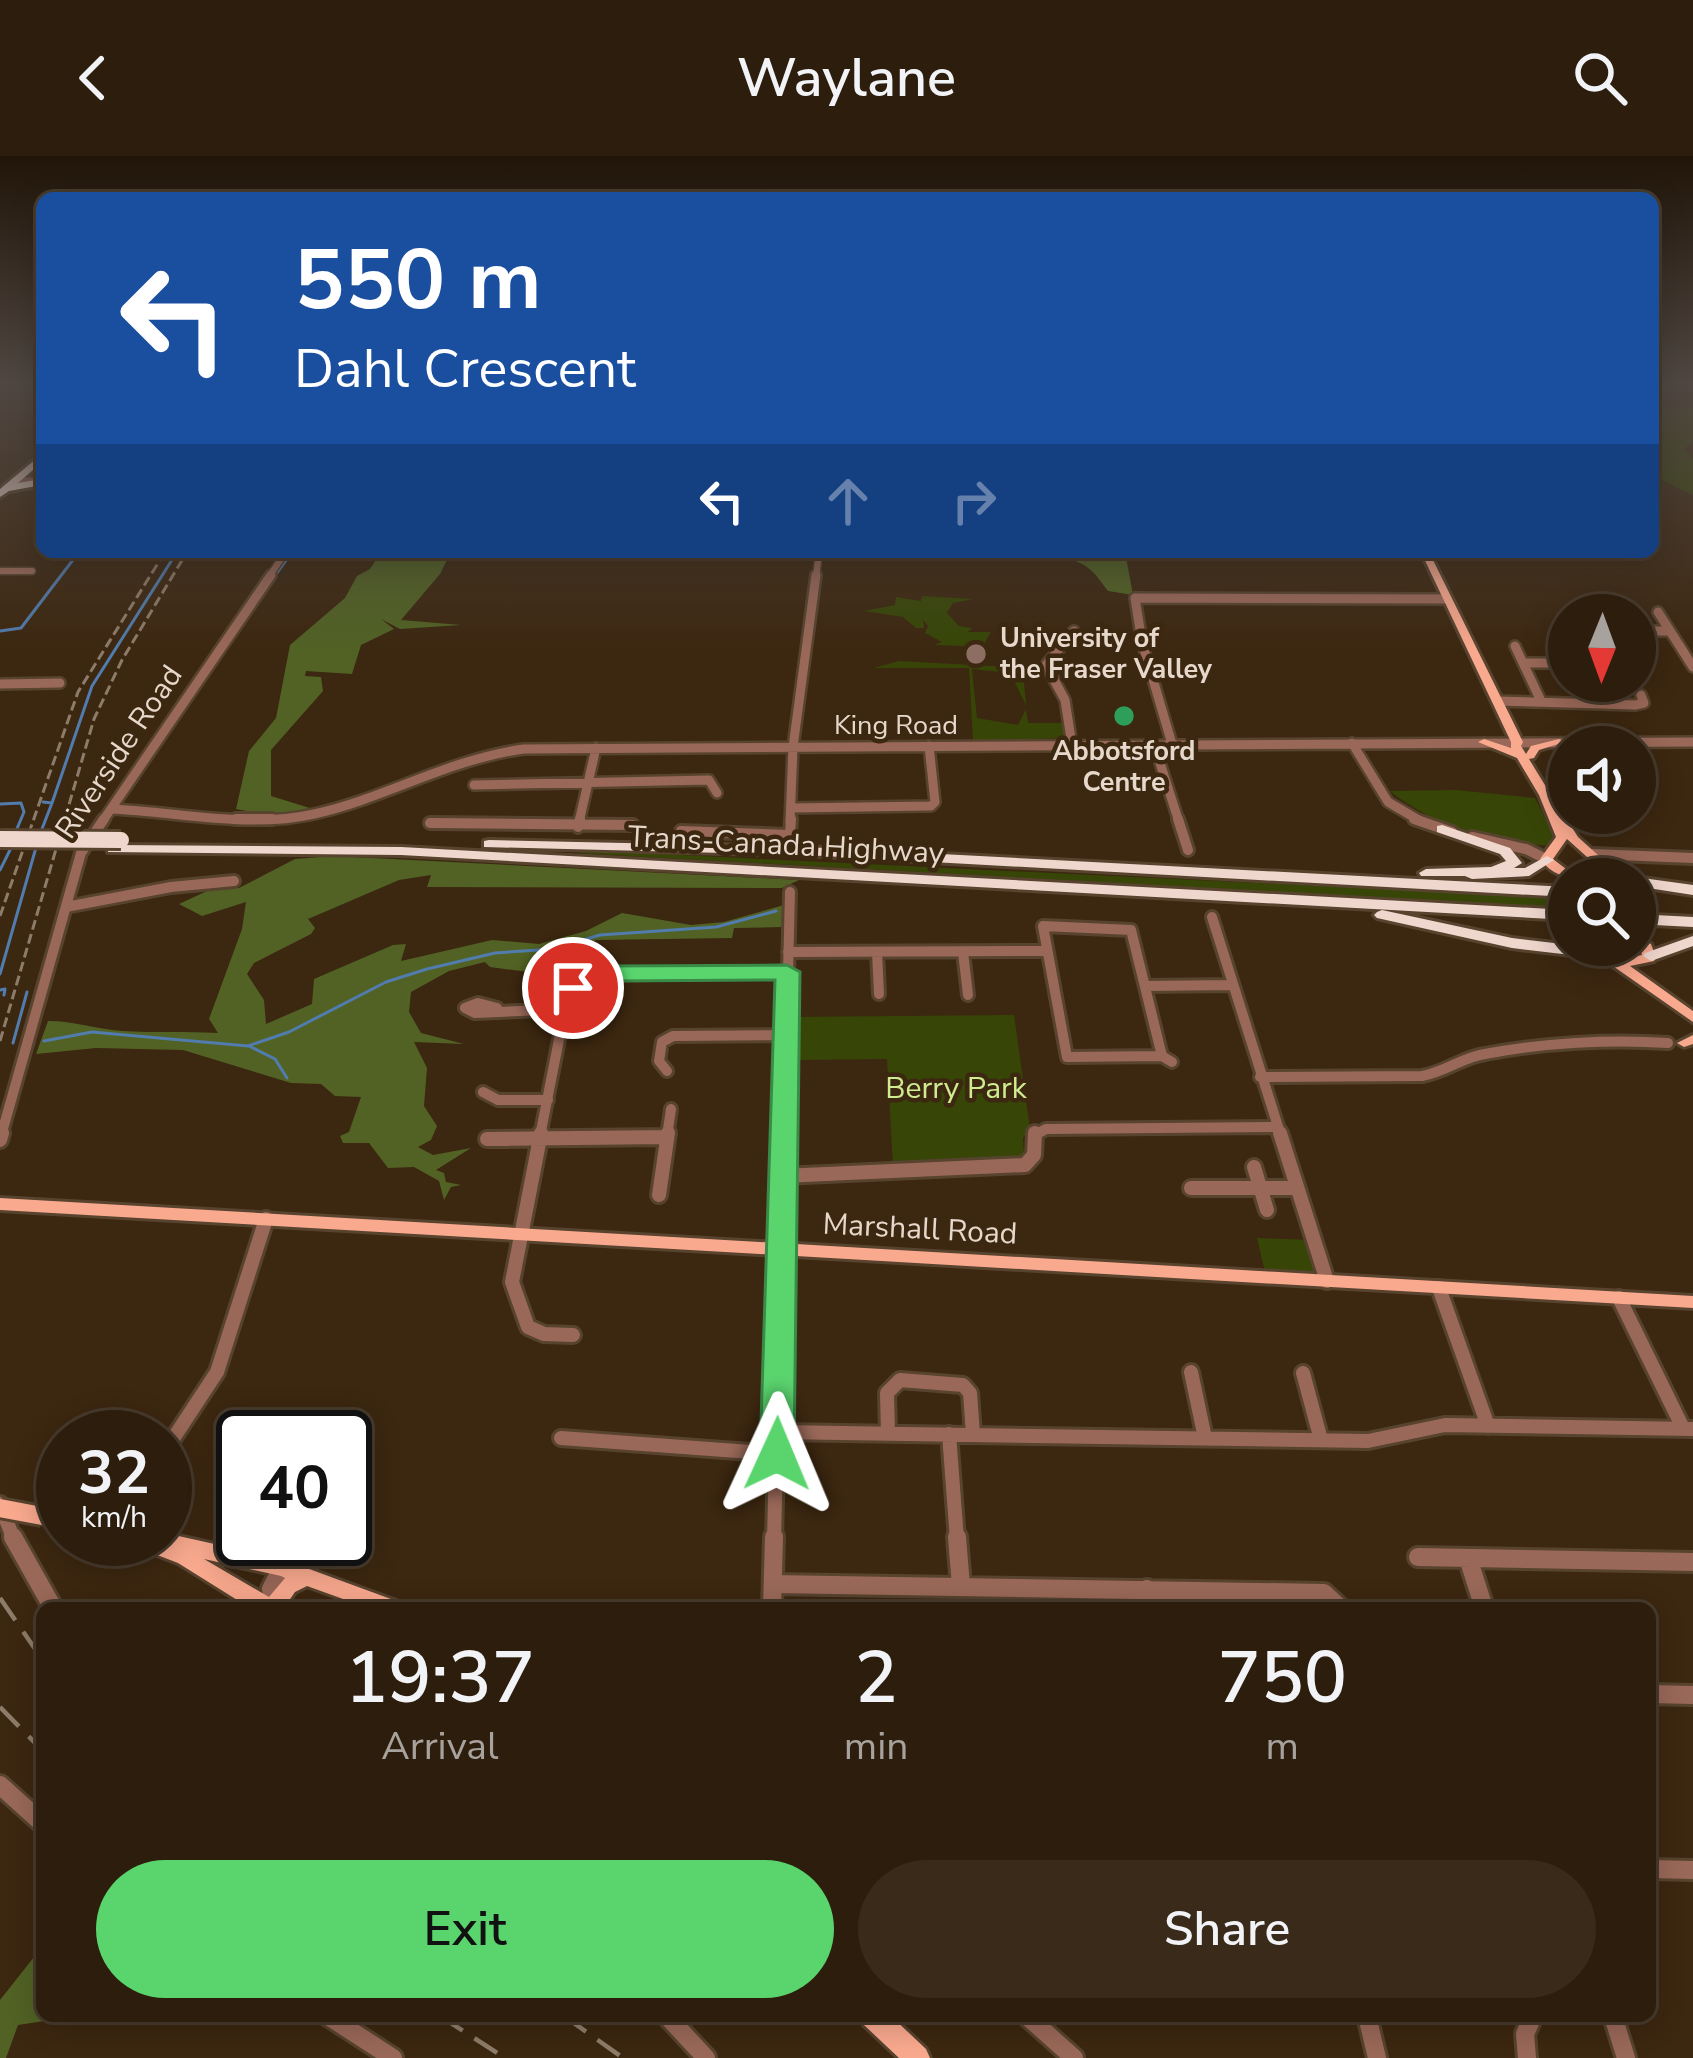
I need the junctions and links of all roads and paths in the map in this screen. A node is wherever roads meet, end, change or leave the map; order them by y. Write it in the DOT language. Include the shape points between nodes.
graph roads {
  1 [pos="36,482"];
  2 [pos="6,488"];
  3 [pos="282,558"];
  4 [pos="818,558"];
  5 [pos="1428,558"];
  6 [pos="0,571"];
  7 [pos="32,571"];
  8 [pos="1447,599"];
  9 [pos="1658,612"];
  10 [pos="1074,631"];
  11 [pos="1656,631"];
  12 [pos="1667,631"];
  13 [pos="1515,646"];
  14 [pos="1681,650"];
  15 [pos="1693,650"];
  16 [pos="1523,663"];
  17 [pos="1548,663"];
  18 [pos="1693,667"];
  19 [pos="61,683"];
  20 [pos="0,684"];
  21 [pos="1497,701"];
  22 [pos="1541,701"];
  23 [pos="1548,701"];
  24 [pos="1564,702"];
  25 [pos="1644,702"];
  26 [pos="1484,742"];
  27 [pos="1517,742"];
  28 [pos="1548,742"];
  29 [pos="1656,742"];
  30 [pos="1693,742"];
  31 [pos="1352,743"];
  32 [pos="1154,744"];
  33 [pos="1172,744"];
  34 [pos="1072,745"];
  35 [pos="1548,745"];
  36 [pos="929,746"];
  37 [pos="793,747"];
  38 [pos="596,748"];
  39 [pos="1525,757"];
  40 [pos="589,781"];
  41 [pos="474,784"];
  42 [pos="717,794"];
  43 [pos="791,808"];
  44 [pos="112,809"];
  45 [pos="430,823"];
  46 [pos="633,825"];
  47 [pos="1433,826"];
  48 [pos="578,827"];
  49 [pos="681,831"];
  50 [pos="0,843"];
  51 [pos="117,845"];
  52 [pos="1188,850"];
  53 [pos="1552,857"];
  54 [pos="1558,858"];
  55 [pos="1590,858"];
  56 [pos="1656,859"];
  57 [pos="1693,859"];
  58 [pos="1215,871"];
  59 [pos="1410,874"];
  60 [pos="234,881"];
  61 [pos="1656,886"];
  62 [pos="1121,890"];
  63 [pos="1548,891"];
  64 [pos="790,892"];
  65 [pos="1693,894"];
  66 [pos="1656,895"];
  67 [pos="66,908"];
  68 [pos="1548,914"];
  69 [pos="1212,917"];
  70 [pos="1656,920"];
  71 [pos="1693,922"];
  72 [pos="1693,941"];
  73 [pos="1656,945"];
  74 [pos="1548,947"];
  75 [pos="1047,951"];
  76 [pos="788,952"];
  77 [pos="878,952"];
  78 [pos="963,952"];
  79 [pos="1623,966"];
  80 [pos="1652,966"];
  81 [pos="787,972"];
  82 [pos="1145,986"];
  83 [pos="1231,986"];
  84 [pos="879,994"];
  85 [pos="968,995"];
  86 [pos="497,1009"];
  87 [pos="564,1009"];
  88 [pos="1691,1015"];
  89 [pos="785,1035"];
  90 [pos="1684,1042"];
  91 [pos="667,1071"];
  92 [pos="1260,1077"];
  93 [pos="483,1092"];
  94 [pos="548,1100"];
  95 [pos="670,1109"];
  96 [pos="1276,1127"];
  97 [pos="667,1137"];
  98 [pos="540,1138"];
  99 [pos="487,1139"];
  100 [pos="0,1140"];
  101 [pos="1254,1167"];
  102 [pos="782,1176"];
  103 [pos="1260,1188"];
  104 [pos="1297,1188"];
  105 [pos="1191,1189"];
  106 [pos="659,1195"];
  107 [pos="0,1204"];
  108 [pos="23,1205"];
  109 [pos="1267,1210"];
  110 [pos="0,1216"];
  111 [pos="266,1220"];
  112 [pos="522,1235"];
  113 [pos="781,1247"];
  114 [pos="1327,1281"];
  115 [pos="1438,1288"];
  116 [pos="1619,1298"];
  117 [pos="1693,1302"];
  118 [pos="573,1335"];
  119 [pos="1191,1372"];
  120 [pos="1303,1373"];
  121 [pos="192,1410"];
  122 [pos="1488,1426"];
  123 [pos="1688,1428"];
  124 [pos="778,1432"];
  125 [pos="888,1433"];
  126 [pos="949,1434"];
  127 [pos="973,1434"];
  128 [pos="561,1438"];
  129 [pos="1205,1438"];
  130 [pos="1321,1440"];
  131 [pos="777,1454"];
  132 [pos="0,1505"];
  133 [pos="36,1514"];
  134 [pos="192,1547"];
  135 [pos="1418,1557"];
  136 [pos="1468,1558"];
  137 [pos="192,1561"];
  138 [pos="1693,1562"];
  139 [pos="282,1568"];
  140 [pos="307,1576"];
  141 [pos="773,1584"];
  142 [pos="961,1586"];
  143 [pos="1147,1589"];
  144 [pos="1336,1599"];
  145 [pos="49,1602"];
  146 [pos="258,1602"];
  147 [pos="273,1602"];
  148 [pos="277,1602"];
  149 [pos="376,1602"];
  150 [pos="772,1602"];
  151 [pos="1149,1602"];
  152 [pos="1482,1602"];
  153 [pos="1656,1694"];
  154 [pos="1693,1695"];
  155 [pos="2,1791"];
  156 [pos="36,1818"];
  157 [pos="1656,1869"];
  158 [pos="1693,1870"];
  159 [pos="337,2022"];
  160 [pos="673,2022"];
  161 [pos="879,2022"];
  162 [pos="1034,2022"];
  163 [pos="1368,2022"];
  164 [pos="1530,2022"];
  165 [pos="1615,2022"];
  166 [pos="393,2058"];
  167 [pos="706,2058"];
  168 [pos="917,2058"];
  169 [pos="1074,2058"];
  170 [pos="1377,2058"];
  171 [pos="1527,2058"];
  172 [pos="1626,2058"];
  1 -- 2 [label="highway"];
  3 -- 44 [label="street, Riverside Road"];
  4 -- 37 [label="street"];
  5 -- 8 [label="main road"];
  6 -- 7 [label="street"];
  8 -- 21 [label="main road"];
  8 -- 33 [label="street" via="1135,598"];
  9 -- 12 [label="street"];
  10 -- 34 [label="street" via="1046,665 1066,700"];
  11 -- 12 [label="street"];
  12 -- 14 [label="street"];
  13 -- 16 [label="street"];
  14 -- 15 [label="street"];
  14 -- 18 [label="street"];
  16 -- 17 [label="street"];
  16 -- 22 [label="street"];
  19 -- 20 [label="street"];
  21 -- 22 [label="street"];
  21 -- 27 [label="main road"];
  22 -- 23 [label="street"];
  24 -- 25 [label="street"];
  26 -- 27 [label="street, King Road"];
  26 -- 31 [label="street, King Road"];
  26 -- 39 [label="main road"];
  27 -- 28 [label="street, King Road"];
  27 -- 39 [label="main road"];
  29 -- 30 [label="street, King Road"];
  31 -- 33 [label="street, King Road"];
  31 -- 47 [label="street" via="1375,788 1400,813"];
  32 -- 33 [label="street, King Road"];
  32 -- 34 [label="street, King Road"];
  32 -- 52 [label="street"];
  34 -- 36 [label="street, King Road"];
  35 -- 39 [label="main road"];
  36 -- 37 [label="street, King Road"];
  36 -- 43 [label="street" via="931,806"];
  37 -- 38 [label="street, King Road"];
  37 -- 43 [label="street"];
  38 -- 40 [label="street"];
  38 -- 44 [label="street, King Road" via="479,754 350,804 279,820"];
  39 -- 53 [label="main road" via="1562,837"];
  39 -- 55 [label="main road"];
  40 -- 41 [label="street"];
  40 -- 42 [label="street" via="709,781"];
  40 -- 48 [label="street"];
  43 -- 49 [label="street" via="790,835"];
  44 -- 67 [label="street, Riverside Road" via="81,853"];
  45 -- 48 [label="street"];
  46 -- 48 [label="street"];
  47 -- 53 [label="street"];
  47 -- 59 [label="highway" via="1502,849 1515,863"];
  50 -- 51 [label="highway, Trans-Canada Highway, bridge"];
  51 -- 58 [label="highway, Trans-Canada Highway" via="690,847"];
  51 -- 62 [label="highway, Trans-Canada Highway" via="401,851"];
  53 -- 54 [label="main road"];
  53 -- 59 [label="highway" via="1516,874"];
  56 -- 57 [label="street"];
  58 -- 59 [label="highway"];
  58 -- 63 [label="highway, Trans-Canada Highway"];
  60 -- 67 [label="street"];
  61 -- 65 [label="highway"];
  62 -- 68 [label="highway, Trans-Canada Highway"];
  62 -- 74 [label="highway" via="1362,912"];
  64 -- 76 [label="street"];
  65 -- 66 [label="highway"];
  67 -- 100 [label="street, Riverside Road"];
  69 -- 83 [label="street"];
  70 -- 71 [label="highway"];
  72 -- 73 [label="highway"];
  75 -- 78 [label="street"];
  75 -- 82 [label="street" via="1043,926 1131,930"];
  75 -- 82 [label="street" via="1064,1059 1167,1059"];
  76 -- 77 [label="street"];
  76 -- 81 [label="street"];
  77 -- 78 [label="street"];
  77 -- 84 [label="street"];
  78 -- 85 [label="street"];
  79 -- 88 [label="main road"];
  80 -- 88 [label="main road"];
  81 -- 87 [label="street" via="594,975 573,988"];
  81 -- 89 [label="street"];
  82 -- 83 [label="street"];
  83 -- 92 [label="street"];
  86 -- 87 [label="street"];
  87 -- 94 [label="street"];
  89 -- 91 [label="street" via="674,1036 662,1042 659,1061"];
  89 -- 102 [label="street"];
  90 -- 92 [label="street" via="1480,1054 1423,1076"];
  92 -- 96 [label="street"];
  93 -- 94 [label="street" via="498,1100"];
  94 -- 98 [label="street"];
  95 -- 97 [label="street"];
  96 -- 102 [label="street" via="1046,1129 1033,1134 1034,1155 1024,1165"];
  96 -- 104 [label="street"];
  97 -- 98 [label="street"];
  97 -- 106 [label="street"];
  98 -- 99 [label="street"];
  98 -- 112 [label="street"];
  101 -- 103 [label="street"];
  102 -- 113 [label="street"];
  103 -- 104 [label="street"];
  103 -- 105 [label="street"];
  103 -- 109 [label="street"];
  104 -- 114 [label="street"];
  107 -- 108 [label="main road, Marshall Road"];
  108 -- 110 [label="main road"];
  108 -- 111 [label="main road, Marshall Road"];
  111 -- 112 [label="main road, Marshall Road"];
  111 -- 121 [label="street" via="217,1372"];
  112 -- 113 [label="main road, Marshall Road"];
  112 -- 118 [label="street" via="512,1282 518,1315 542,1337"];
  113 -- 114 [label="main road, Marshall Road"];
  113 -- 124 [label="street"];
  114 -- 115 [label="main road, Marshall Road"];
  115 -- 116 [label="main road, Marshall Road"];
  115 -- 122 [label="street"];
  116 -- 117 [label="main road, Marshall Road"];
  116 -- 123 [label="street"];
  119 -- 129 [label="street"];
  120 -- 130 [label="street"];
  122 -- 123 [label="street"];
  122 -- 130 [label="street"];
  124 -- 125 [label="street"];
  124 -- 131 [label="street"];
  125 -- 126 [label="street"];
  125 -- 127 [label="street" via="887,1393 900,1380 964,1385"];
  126 -- 127 [label="street"];
  126 -- 142 [label="street"];
  127 -- 129 [label="street"];
  128 -- 131 [label="street"];
  129 -- 130 [label="street"];
  131 -- 141 [label="street"];
  132 -- 133 [label="main road, bridge"];
  132 -- 145 [label="street"];
  134 -- 139 [label="main road"];
  135 -- 136 [label="street"];
  136 -- 138 [label="street"];
  136 -- 152 [label="street"];
  137 -- 146 [label="main road"];
  139 -- 140 [label="main road"];
  139 -- 147 [label="street"];
  140 -- 148 [label="main road"];
  140 -- 149 [label="main road"];
  141 -- 142 [label="street"];
  141 -- 150 [label="street"];
  142 -- 143 [label="street"];
  143 -- 144 [label="street"];
  143 -- 151 [label="street"];
  153 -- 154 [label="street"];
  155 -- 156 [label="street"];
  157 -- 158 [label="street"];
  159 -- 166 [label="street"];
  160 -- 167 [label="street"];
  161 -- 168 [label="main road"];
  162 -- 169 [label="street"];
  163 -- 170 [label="street"];
  164 -- 171 [label="street"];
  165 -- 172 [label="street"];
}
